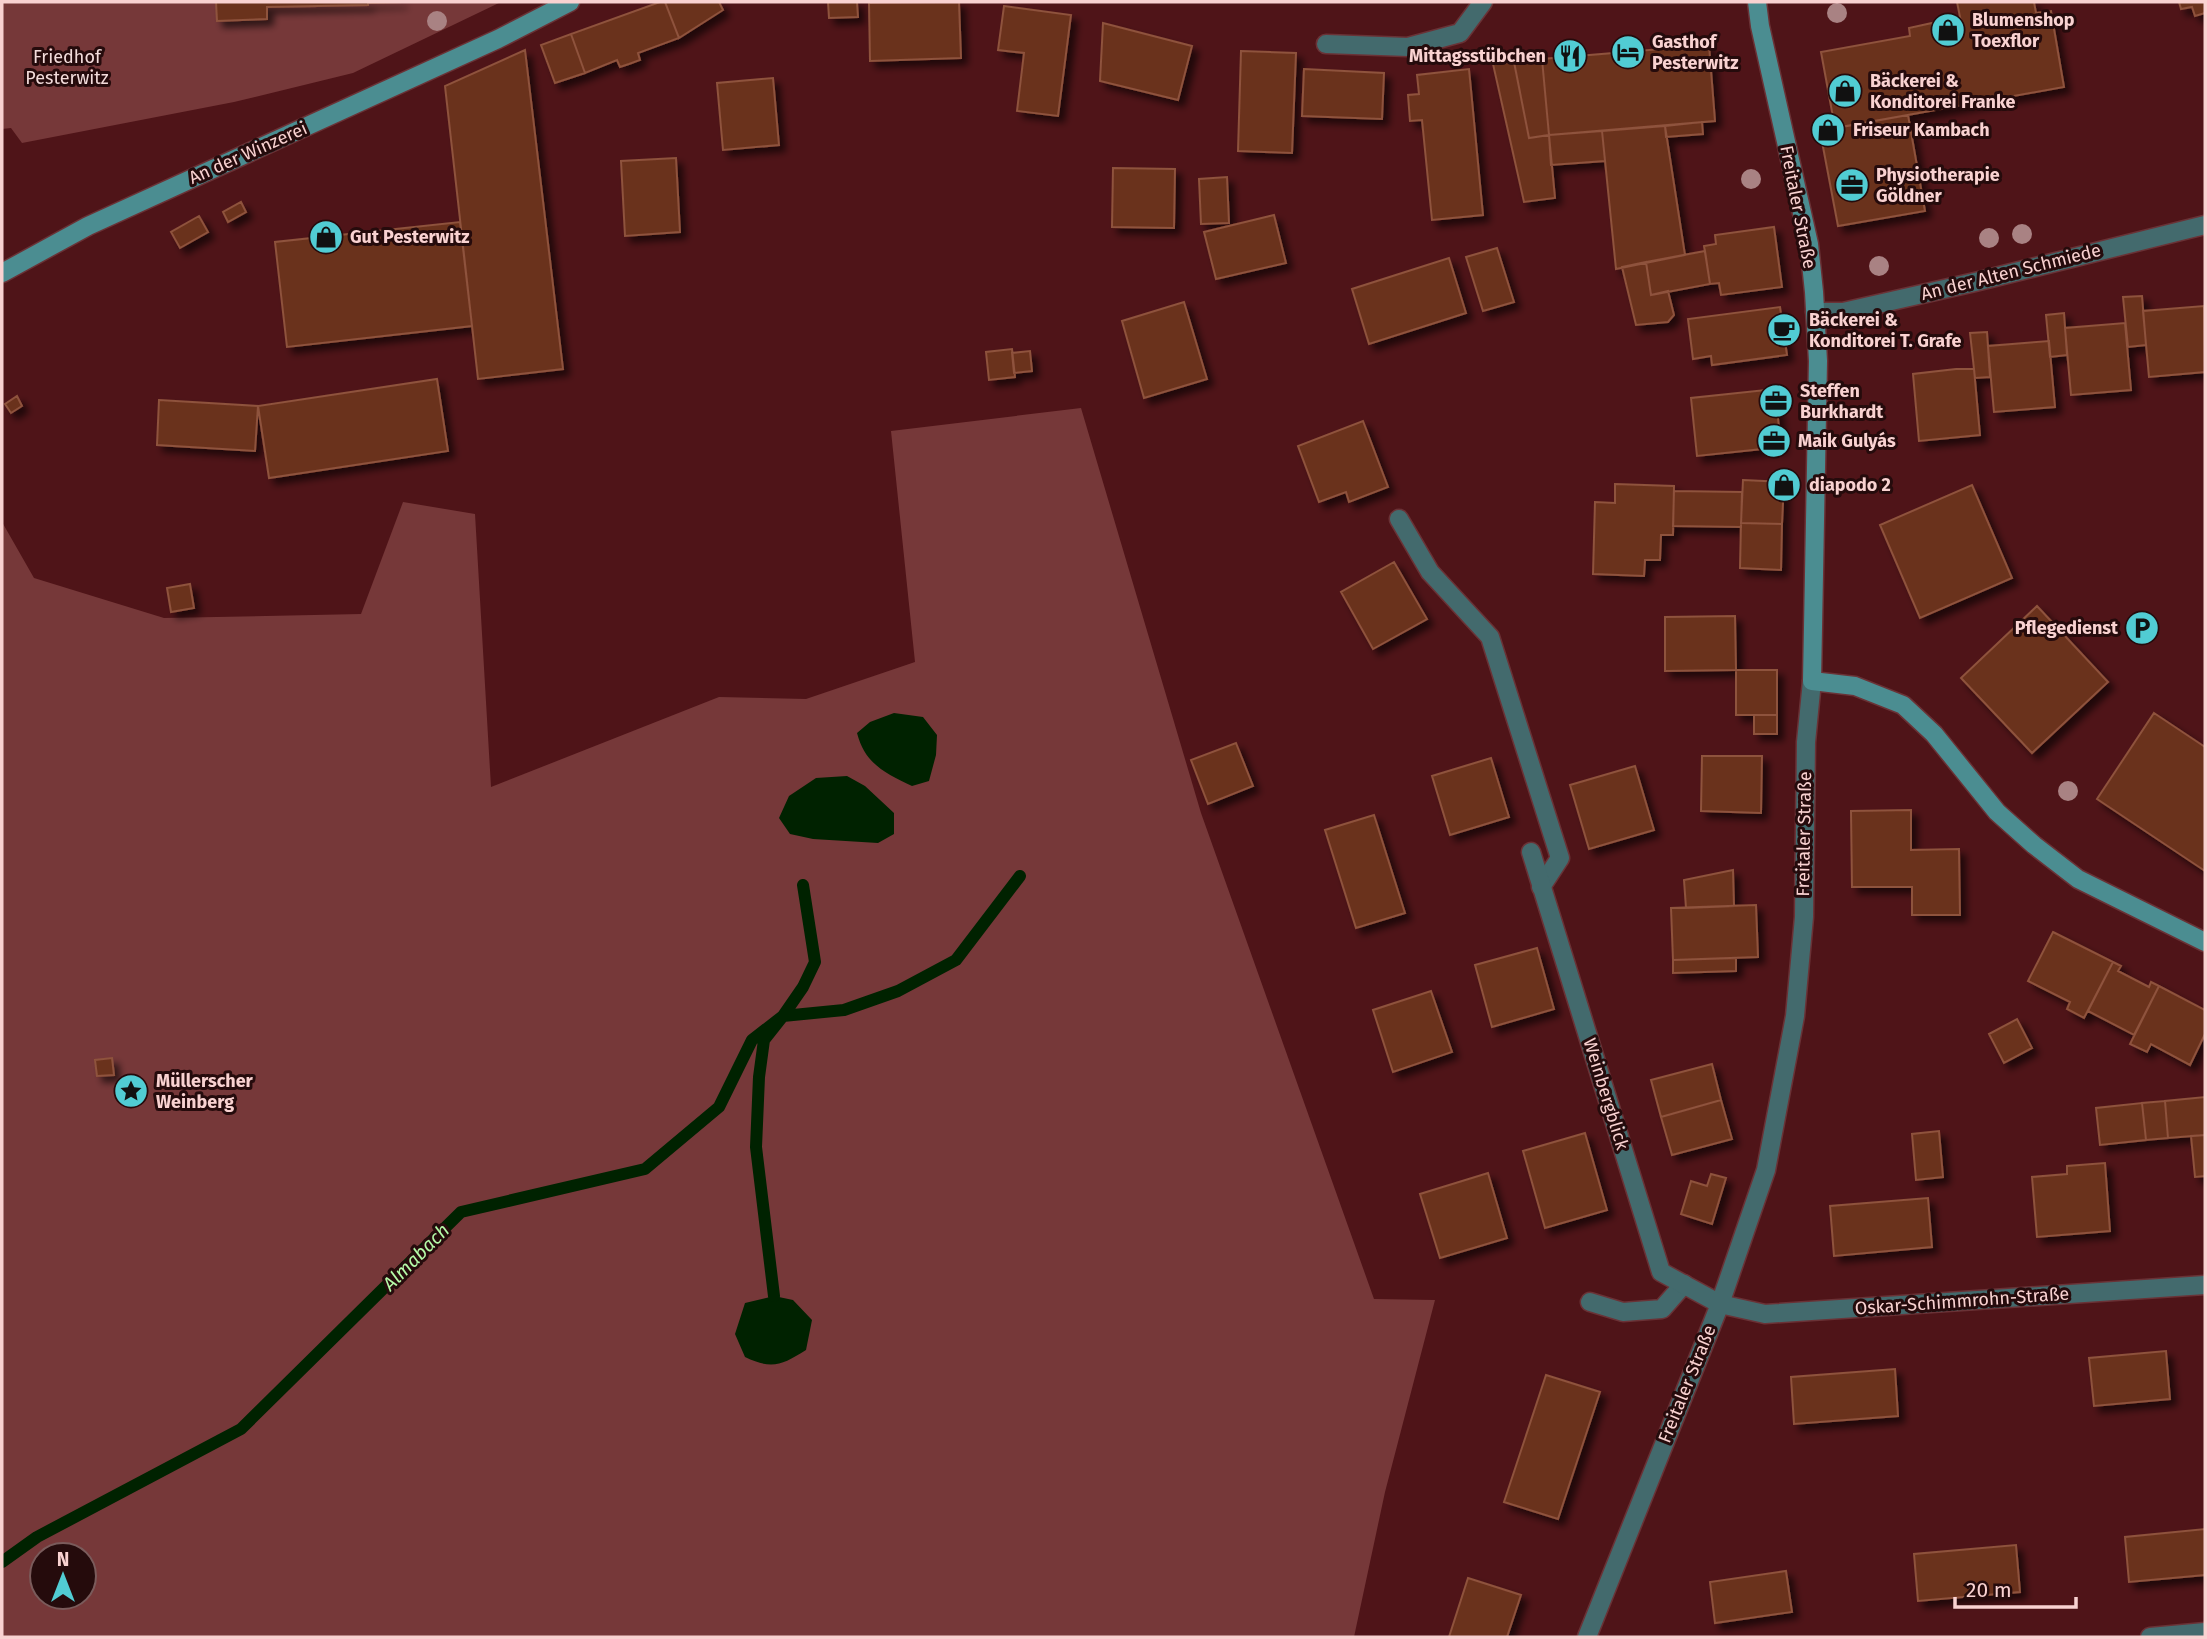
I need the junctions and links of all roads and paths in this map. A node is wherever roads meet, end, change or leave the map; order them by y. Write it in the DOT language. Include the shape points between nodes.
graph roads {
  1 [pos="570,2"];
  2 [pos="1483,2"];
  3 [pos="1757,2"];
  4 [pos="1326,44"];
  5 [pos="2205,225"];
  6 [pos="2,273"];
  7 [pos="1815,312"];
  8 [pos="1399,519"];
  9 [pos="1812,681"];
  10 [pos="1531,852"];
  11 [pos="1541,887"];
  12 [pos="2205,942"];
  13 [pos="1684,1284"];
  14 [pos="2205,1285"];
  15 [pos="1591,1302"];
  16 [pos="1720,1304"];
  17 [pos="2205,1632"];
  18 [pos="1587,1637"];
  19 [pos="2150,1637"];
  1 -- 6 [label="street, An der Winzerei" via="88,226"];
  2 -- 4 [label="street" via="1460,33 1408,47"];
  3 -- 7 [label="street, Freitaler Straße" via="1809,244"];
  5 -- 7 [label="street, An der Alten Schmiede" via="1843,312"];
  7 -- 9 [label="street, Freitaler Straße"];
  8 -- 11 [label="street" via="1430,572 1490,637 1560,858"];
  9 -- 12 [label="street" via="1855,686 1903,705 1934,734 1997,812 2034,845 2078,879"];
  9 -- 16 [label="street, Freitaler Straße" via="1806,742 1804,917 1795,1016 1766,1170"];
  10 -- 11 [label="street, Weinbergblick"];
  11 -- 13 [label="street, Weinbergblick" via="1661,1272"];
  13 -- 15 [label="street" via="1662,1309 1623,1312"];
  13 -- 16 [label="street, Weinbergblick"];
  14 -- 16 [label="street, Oskar-Schimmrohn-Straße" via="1765,1314"];
  16 -- 18 [label="street, Freitaler Straße"];
  17 -- 19 [label="street"];
}
